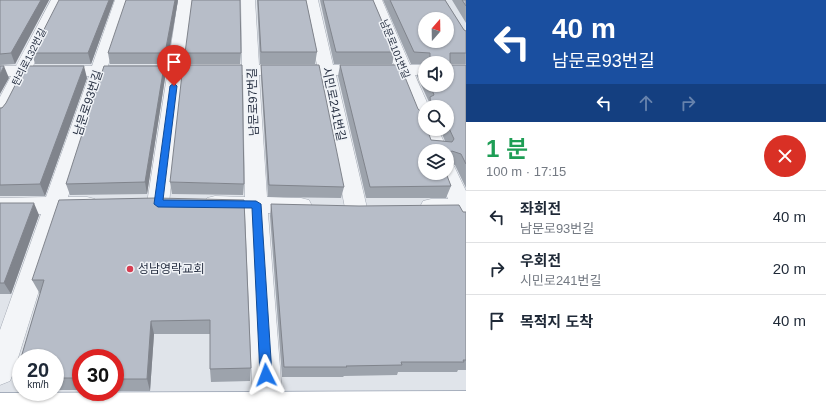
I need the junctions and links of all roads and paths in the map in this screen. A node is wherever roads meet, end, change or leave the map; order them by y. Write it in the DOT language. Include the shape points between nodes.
graph roads {
  1 [pos="58,0"];
  2 [pos="122,0"];
  3 [pos="185,0"];
  4 [pos="248,0"];
  5 [pos="311,0"];
  6 [pos="375,0"];
  7 [pos="404,70"];
  8 [pos="418,70"];
  9 [pos="0,71"];
  10 [pos="22,71"];
  11 [pos="99,71"];
  12 [pos="176,71"];
  13 [pos="252,71"];
  14 [pos="326,71"];
  15 [pos="418,103"];
  16 [pos="0,114"];
  17 [pos="451,180"];
  18 [pos="110,204"];
  19 [pos="134,204"];
  20 [pos="158,204"];
  21 [pos="256,204"];
  22 [pos="55,205"];
  23 [pos="0,206"];
  24 [pos="409,207"];
  25 [pos="356,208"];
  26 [pos="379,208"];
  27 [pos="465,210"];
  28 [pos="0,371"];
  29 [pos="268,406"];
  30 [pos="466,406"];
  31 [pos="0,408"];
  1 -- 10 [label="street, 탄리로132번길"];
  2 -- 11 [label="street, 남문로93번길"];
  3 -- 12 [label="street"];
  4 -- 13 [label="street, 남문로97번길"];
  5 -- 14 [label="street, 시민로241번길"];
  6 -- 7 [label="street, 남문로101번길"];
  7 -- 8 [label="street"];
  7 -- 14 [label="street"];
  7 -- 15 [label="street, 남문로101번길"];
  9 -- 10 [label="street"];
  10 -- 11 [label="street"];
  10 -- 16 [label="street, 탄리로132번길"];
  11 -- 12 [label="street"];
  11 -- 22 [label="street, 남문로93번길"];
  12 -- 13 [label="street"];
  12 -- 20 [label="street"];
  13 -- 14 [label="street"];
  13 -- 21 [label="street, 남문로97번길"];
  14 -- 25 [label="street, 시민로241번길"];
  17 -- 27 [label="street"];
  18 -- 22 [label="street"];
  19 -- 20 [label="street"];
  20 -- 21 [label="street"];
  21 -- 25 [label="street"];
  21 -- 29 [label="street, 남문로97번길"];
  22 -- 23 [label="street"];
  22 -- 28 [label="street, 남문로93번길"];
  24 -- 27 [label="street"];
  25 -- 26 [label="street"];
  29 -- 30 [label="main road"];
  29 -- 31 [label="main road"];
}
